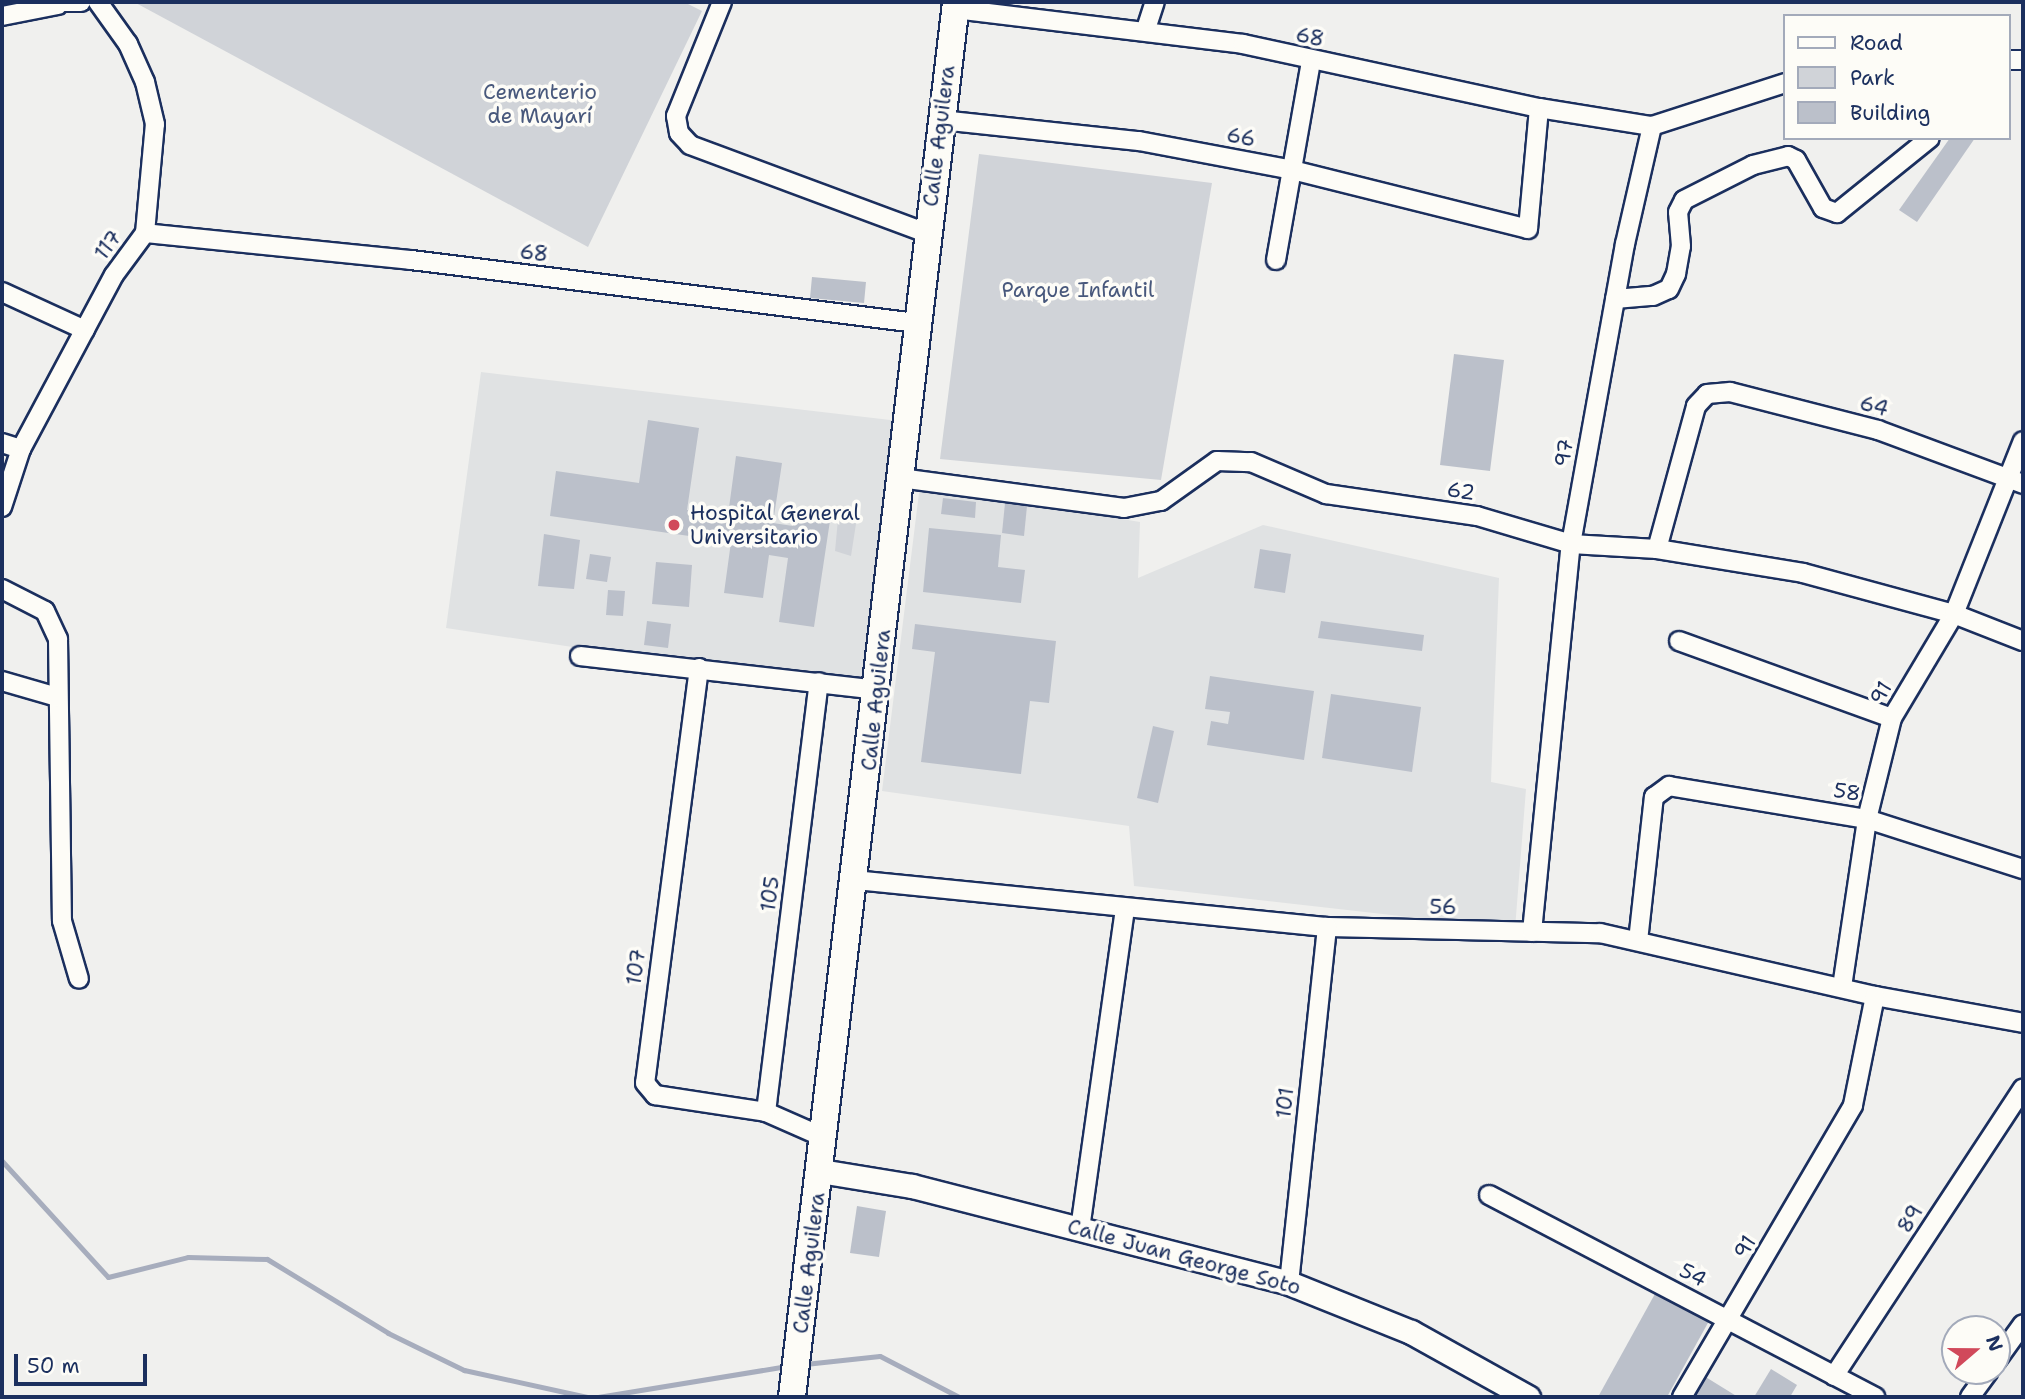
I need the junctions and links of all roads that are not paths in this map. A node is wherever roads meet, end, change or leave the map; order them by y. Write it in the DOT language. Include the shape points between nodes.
graph roads {
  1 [pos="81,2"];
  2 [pos="98,2"];
  3 [pos="1155,2"];
  4 [pos="57,3"];
  5 [pos="718,3"];
  6 [pos="956,6"];
  7 [pos="2,16"];
  8 [pos="1146,29"];
  9 [pos="1311,61"];
  10 [pos="1784,83"];
  11 [pos="1539,108"];
  12 [pos="941,120"];
  13 [pos="1652,126"];
  14 [pos="1928,140"];
  15 [pos="1292,170"];
  16 [pos="145,233"];
  17 [pos="926,233"];
  18 [pos="1276,260"];
  19 [pos="2,292"];
  20 [pos="1615,299"];
  21 [pos="917,323"];
  22 [pos="85,330"];
  23 [pos="2023,441"];
  24 [pos="2,443"];
  25 [pos="21,449"];
  26 [pos="900,478"];
  27 [pos="2016,481"];
  28 [pos="2,507"];
  29 [pos="1571,544"];
  30 [pos="1657,549"];
  31 [pos="2,589"];
  32 [pos="1954,614"];
  33 [pos="1679,641"];
  34 [pos="2023,641"];
  35 [pos="580,656"];
  36 [pos="699,668"];
  37 [pos="2,681"];
  38 [pos="819,682"];
  39 [pos="878,690"];
  40 [pos="57,697"];
  41 [pos="1892,718"];
  42 [pos="1867,818"];
  43 [pos="2023,869"];
  44 [pos="855,880"];
  45 [pos="1125,910"];
  46 [pos="1327,927"];
  47 [pos="1532,932"];
  48 [pos="1638,941"];
  49 [pos="79,979"];
  50 [pos="1842,987"];
  51 [pos="1875,996"];
  52 [pos="2023,1023"];
  53 [pos="2023,1088"];
  54 [pos="766,1112"];
  55 [pos="825,1138"];
  56 [pos="820,1171"];
  57 [pos="1489,1195"];
  58 [pos="1080,1228"];
  59 [pos="1289,1283"];
  60 [pos="1730,1320"];
  61 [pos="2023,1324"];
  62 [pos="2011,1341"];
  63 [pos="1834,1376"];
  64 [pos="1501,1390"];
  65 [pos="792,1397"];
  66 [pos="1528,1397"];
  67 [pos="1682,1397"];
  68 [pos="1875,1397"];
  1 -- 4 [label="street"];
  2 -- 16 [label="street, 117" via="128,44 145,82 155,124"];
  3 -- 8 [label="street"];
  4 -- 7 [label="street"];
  5 -- 17 [label="street" via="676,116 679,133 690,145"];
  6 -- 8 [label="street, 68"];
  6 -- 12 [label="main road, Calle Aguilera"];
  8 -- 9 [label="street, 68" via="1243,44"];
  9 -- 11 [label="street, 68"];
  9 -- 15 [label="street"];
  10 -- 13 [label="street"];
  11 -- 13 [label="street, 68"];
  11 -- 15 [label="street, 66" via="1528,229"];
  12 -- 15 [label="street, 66" via="1139,141"];
  12 -- 17 [label="main road, Calle Aguilera"];
  13 -- 20 [label="street, 97"];
  14 -- 20 [label="street" via="1837,213 1823,208 1796,160 1788,156 1754,165 1684,200 1678,212 1681,246 1669,289 1653,296"];
  15 -- 18 [label="street"];
  16 -- 21 [label="street, 68" via="411,260"];
  16 -- 22 [label="street, 117" via="114,275"];
  17 -- 21 [label="main road, Calle Aguilera"];
  19 -- 22 [label="street"];
  20 -- 29 [label="street, 97"];
  21 -- 26 [label="main road, Calle Aguilera"];
  22 -- 25 [label="street, 117"];
  23 -- 27 [label="street, 91"];
  24 -- 25 [label="street"];
  25 -- 28 [label="street, 117"];
  26 -- 29 [label="street, 62" via="1124,508 1161,501 1217,461 1237,460 1326,494 1477,516"];
  26 -- 39 [label="main road, Calle Aguilera"];
  27 -- 30 [label="street, 64" via="1878,430 1730,392 1707,394 1696,405"];
  27 -- 32 [label="street, 91"];
  29 -- 30 [label="street, 62"];
  29 -- 47 [label="street, 97"];
  30 -- 32 [label="street, 62" via="1803,573"];
  31 -- 40 [label="street" via="45,611 58,639"];
  32 -- 34 [label="street, 62"];
  32 -- 41 [label="street, 91"];
  33 -- 41 [label="street"];
  35 -- 36 [label="street"];
  36 -- 38 [label="street"];
  36 -- 54 [label="street, 107" via="646,1083 662,1096"];
  37 -- 40 [label="street"];
  38 -- 39 [label="street"];
  38 -- 54 [label="street, 105"];
  39 -- 44 [label="main road, Calle Aguilera"];
  40 -- 49 [label="street" via="62,733 62,921"];
  41 -- 42 [label="street, 91"];
  42 -- 43 [label="street, 58"];
  42 -- 48 [label="street, 58" via="1669,786 1658,790"];
  42 -- 50 [label="street, 91"];
  44 -- 45 [label="street, 56"];
  44 -- 55 [label="main road, Calle Aguilera"];
  45 -- 46 [label="street, 56"];
  45 -- 58 [label="street"];
  46 -- 47 [label="street, 56"];
  46 -- 59 [label="street, 101"];
  47 -- 48 [label="street, 56" via="1600,933"];
  48 -- 50 [label="street, 56"];
  50 -- 51 [label="street, 56"];
  51 -- 52 [label="street, 56"];
  51 -- 60 [label="street, 91" via="1853,1105"];
  53 -- 63 [label="street, 89"];
  54 -- 55 [label="street, 107"];
  55 -- 56 [label="main road, Calle Aguilera"];
  56 -- 58 [label="street, Calle Juan George Soto" via="912,1186"];
  56 -- 65 [label="main road, Calle Aguilera"];
  57 -- 60 [label="street, 54"];
  58 -- 59 [label="street, Calle Juan George Soto"];
  59 -- 64 [label="street, Calle Juan George Soto" via="1411,1332"];
  60 -- 63 [label="street, 54"];
  60 -- 67 [label="street, 91"];
  61 -- 62 [label="street"];
  63 -- 68 [label="street, 54"];
  64 -- 66 [label="street, Calle Juan George Soto"];
}
